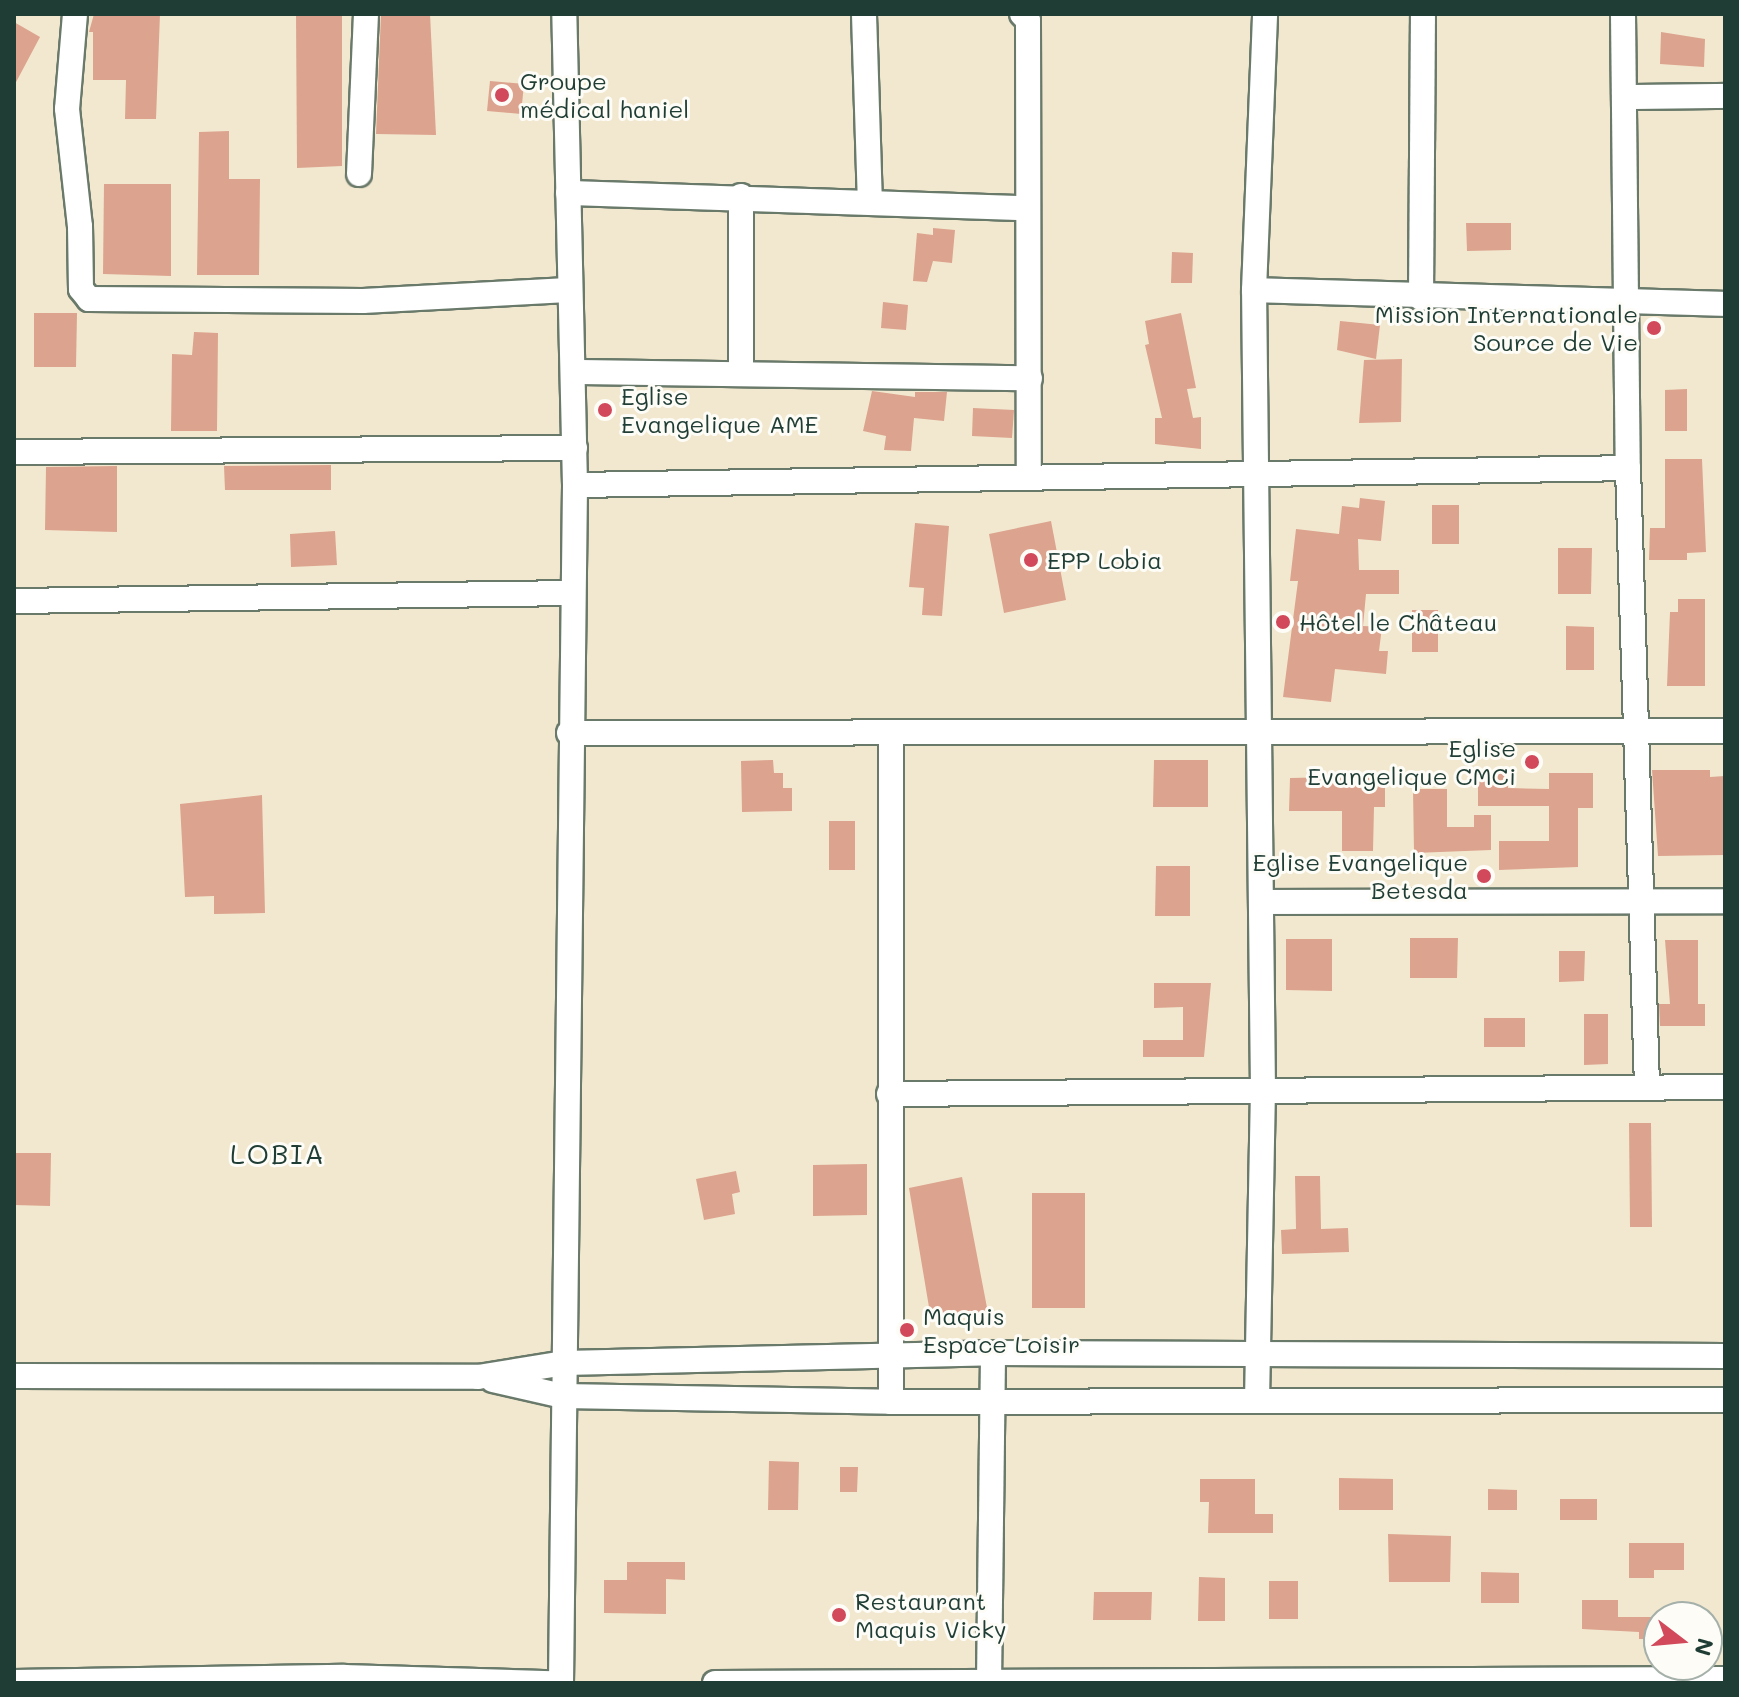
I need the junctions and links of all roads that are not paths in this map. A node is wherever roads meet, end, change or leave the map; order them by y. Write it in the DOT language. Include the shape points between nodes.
graph roads {
  1 [pos="75,14"];
  2 [pos="366,14"];
  3 [pos="564,14"];
  4 [pos="864,14"];
  5 [pos="1022,14"];
  6 [pos="1265,14"];
  7 [pos="1423,14"];
  8 [pos="1623,14"];
  9 [pos="1725,96"];
  10 [pos="1624,97"];
  11 [pos="359,174"];
  12 [pos="568,193"];
  13 [pos="741,196"];
  14 [pos="870,202"];
  15 [pos="1028,208"];
  16 [pos="568,290"];
  17 [pos="1254,290"];
  18 [pos="1421,298"];
  19 [pos="1626,303"];
  20 [pos="1725,304"];
  21 [pos="574,372"];
  22 [pos="741,373"];
  23 [pos="1030,378"];
  24 [pos="575,448"];
  25 [pos="14,452"];
  26 [pos="1628,468"];
  27 [pos="1254,474"];
  28 [pos="1029,476"];
  29 [pos="575,485"];
  30 [pos="573,593"];
  31 [pos="14,601"];
  32 [pos="1257,731"];
  33 [pos="1725,731"];
  34 [pos="569,733"];
  35 [pos="891,733"];
  36 [pos="1635,733"];
  37 [pos="1725,901"];
  38 [pos="1261,902"];
  39 [pos="1642,902"];
  40 [pos="1647,1087"];
  41 [pos="1725,1087"];
  42 [pos="1263,1091"];
  43 [pos="889,1094"];
  44 [pos="993,1353"];
  45 [pos="1670,1355"];
  46 [pos="1725,1356"];
  47 [pos="1256,1357"];
  48 [pos="889,1358"];
  49 [pos="564,1363"];
  50 [pos="14,1376"];
  51 [pos="478,1377"];
  52 [pos="563,1396"];
  53 [pos="1673,1400"];
  54 [pos="1725,1400"];
  55 [pos="993,1401"];
  56 [pos="1257,1401"];
  57 [pos="891,1402"];
  58 [pos="1725,1679"];
  59 [pos="344,1680"];
  60 [pos="1187,1680"];
  61 [pos="1375,1680"];
  62 [pos="989,1681"];
  63 [pos="1570,1681"];
  64 [pos="14,1682"];
  65 [pos="164,1682"];
  66 [pos="772,1682"];
  67 [pos="552,1683"];
  68 [pos="561,1683"];
  69 [pos="715,1683"];
  1 -- 16 [label="street" via="67,109 81,289 89,299 363,301"];
  2 -- 11 [label="street"];
  3 -- 12 [label="street"];
  4 -- 14 [label="street"];
  5 -- 15 [label="street" via="1028,20"];
  6 -- 17 [label="street"];
  7 -- 18 [label="street"];
  8 -- 10 [label="street"];
  9 -- 10 [label="street"];
  10 -- 19 [label="street"];
  12 -- 13 [label="street"];
  12 -- 16 [label="street"];
  13 -- 14 [label="street"];
  13 -- 22 [label="street"];
  14 -- 15 [label="street"];
  15 -- 23 [label="street"];
  16 -- 21 [label="street"];
  17 -- 18 [label="street"];
  17 -- 27 [label="street"];
  18 -- 19 [label="street"];
  19 -- 20 [label="street"];
  19 -- 26 [label="street"];
  21 -- 22 [label="street"];
  21 -- 24 [label="street"];
  22 -- 23 [label="street"];
  23 -- 28 [label="street"];
  24 -- 25 [label="street"];
  24 -- 29 [label="street"];
  26 -- 27 [label="street"];
  26 -- 36 [label="street"];
  27 -- 28 [label="street"];
  27 -- 32 [label="street"];
  28 -- 29 [label="street"];
  29 -- 30 [label="street"];
  30 -- 31 [label="street"];
  30 -- 34 [label="street"];
  32 -- 35 [label="street"];
  32 -- 36 [label="street"];
  32 -- 38 [label="street"];
  33 -- 36 [label="street"];
  34 -- 35 [label="street"];
  34 -- 49 [label="street"];
  35 -- 43 [label="street"];
  36 -- 39 [label="street"];
  37 -- 39 [label="street"];
  38 -- 39 [label="street"];
  38 -- 42 [label="street"];
  39 -- 40 [label="street"];
  40 -- 41 [label="street"];
  40 -- 42 [label="street"];
  42 -- 43 [label="street"];
  42 -- 47 [label="street"];
  43 -- 48 [label="street"];
  44 -- 47 [label="street"];
  44 -- 48 [label="street"];
  44 -- 55 [label="street"];
  45 -- 46 [label="street"];
  45 -- 47 [label="street"];
  45 -- 53 [label="street"];
  47 -- 56 [label="street"];
  48 -- 49 [label="street"];
  48 -- 57 [label="street"];
  49 -- 51 [label="street"];
  49 -- 52 [label="street"];
  50 -- 51 [label="street"];
  51 -- 52 [label="street"];
  52 -- 57 [label="street"];
  52 -- 68 [label="street"];
  53 -- 54 [label="street"];
  53 -- 56 [label="street"];
  55 -- 56 [label="street"];
  55 -- 57 [label="street"];
  55 -- 62 [label="street"];
  58 -- 63 [label="street"];
  59 -- 65 [label="street"];
  59 -- 67 [label="street"];
  60 -- 61 [label="street"];
  60 -- 62 [label="street"];
  61 -- 63 [label="street"];
  62 -- 66 [label="street"];
  64 -- 65 [label="street"];
  66 -- 69 [label="street"];
}
